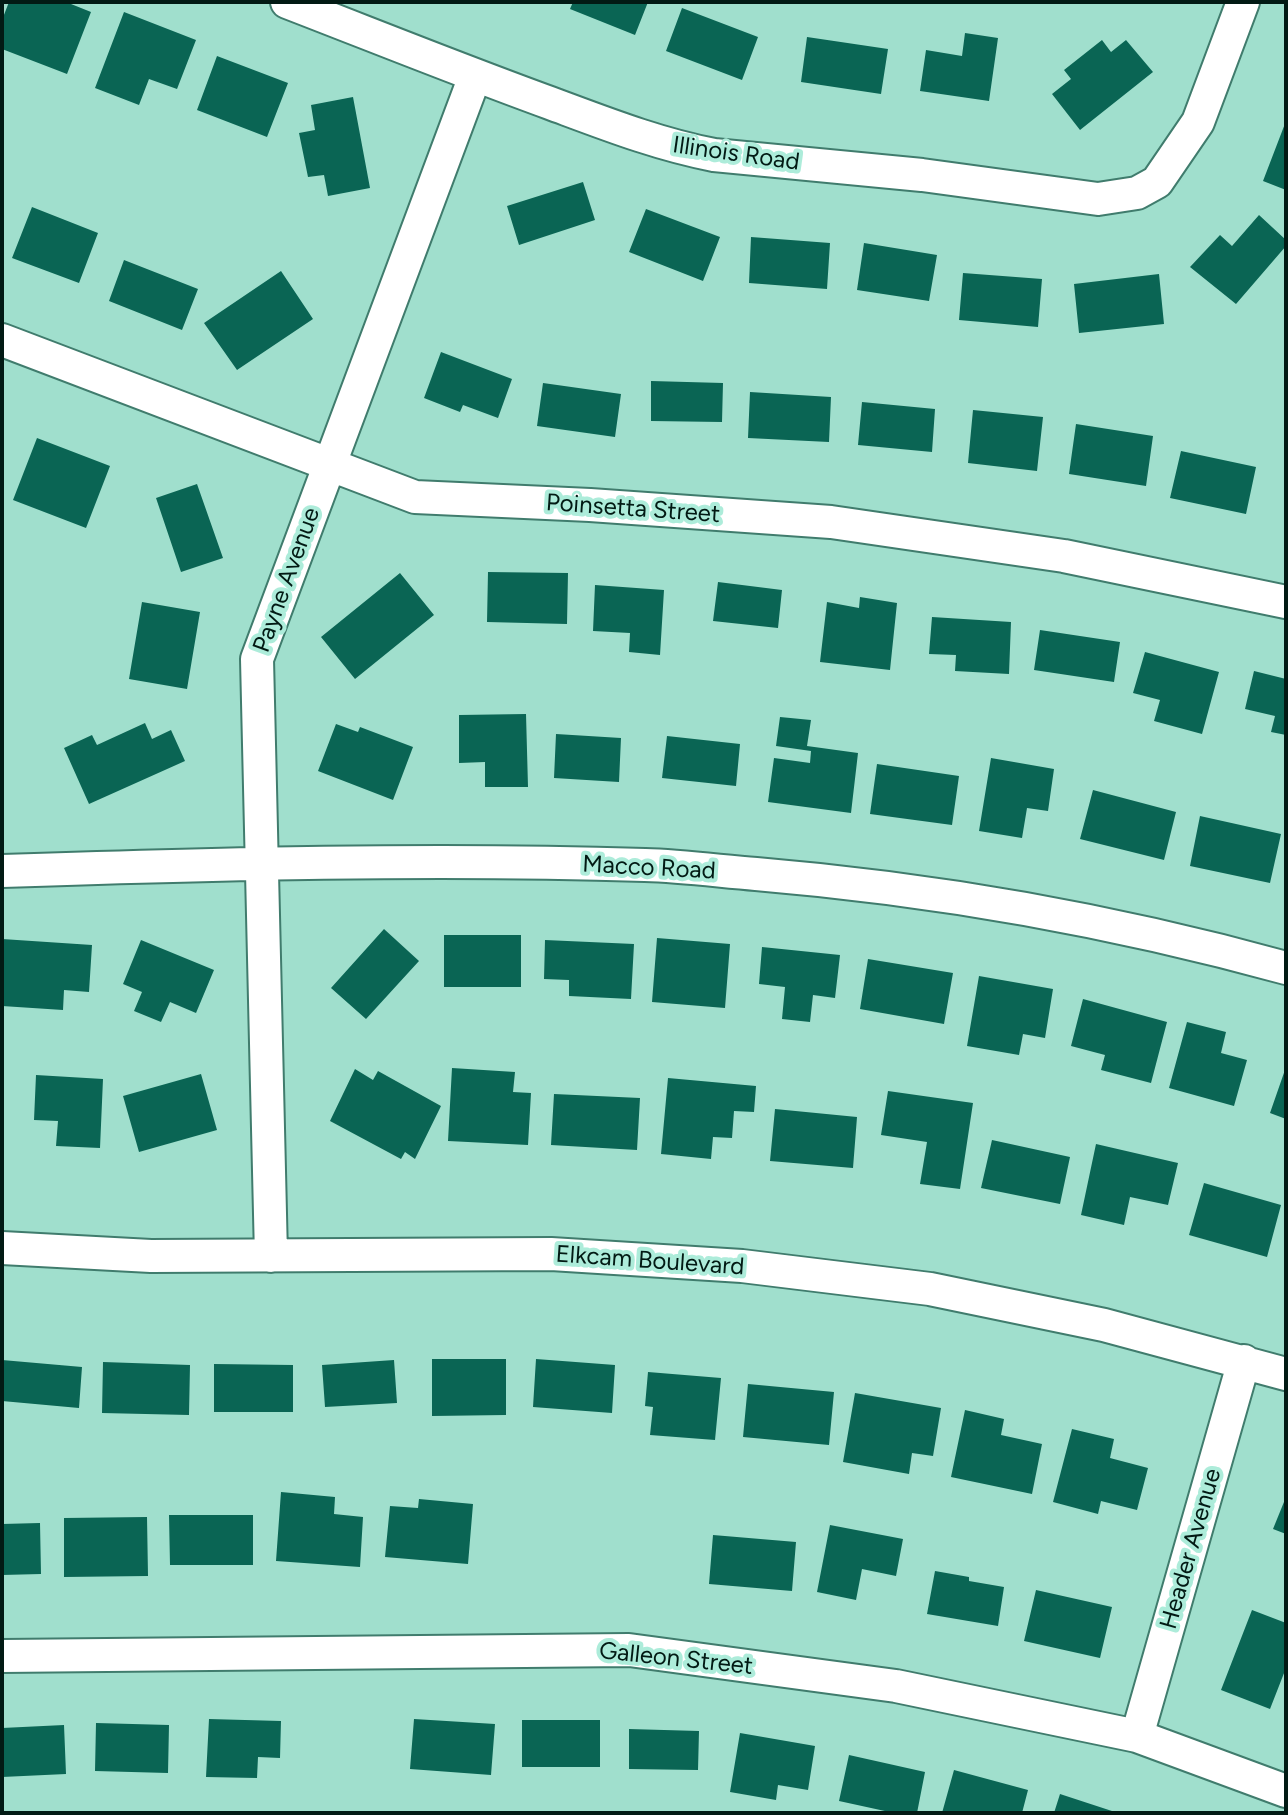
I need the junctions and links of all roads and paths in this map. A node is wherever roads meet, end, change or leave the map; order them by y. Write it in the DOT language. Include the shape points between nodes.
graph roads {
  1 [pos="287,2"];
  2 [pos="1243,2"];
  3 [pos="475,76"];
  4 [pos="2,340"];
  5 [pos="330,464"];
  6 [pos="1286,602"];
  7 [pos="260,862"];
  8 [pos="2,871"];
  9 [pos="1286,968"];
  10 [pos="2,1248"];
  11 [pos="271,1256"];
  12 [pos="1244,1361"];
  13 [pos="1286,1374"];
  14 [pos="2,1656"];
  15 [pos="1137,1736"];
  16 [pos="1286,1791"];
  1 -- 3 [label="street, Illinois Road"];
  2 -- 3 [label="street, Illinois Road" via="1198,122 1157,182 1137,193 1098,199 714,155 652,140"];
  3 -- 5 [label="street, Payne Avenue"];
  4 -- 5 [label="street, Poinsetta Street"];
  5 -- 6 [label="street, Poinsetta Street" via="415,497 831,522 1064,556"];
  5 -- 7 [label="street, Payne Avenue" via="257,659"];
  7 -- 8 [label="street, Macco Road"];
  7 -- 9 [label="street, Macco Road" via="647,865 849,882 1049,912"];
  7 -- 11 [label="street, Payne Avenue"];
  10 -- 11 [label="street, Elkcam Boulevard"];
  11 -- 12 [label="street, Elkcam Boulevard" via="551,1254 742,1266 930,1289"];
  12 -- 13 [label="street, Elkcam Boulevard"];
  12 -- 15 [label="street, Header Avenue"];
  14 -- 15 [label="street, Galleon Street" via="629,1650 896,1686"];
  15 -- 16 [label="street, Galleon Street"];
}
